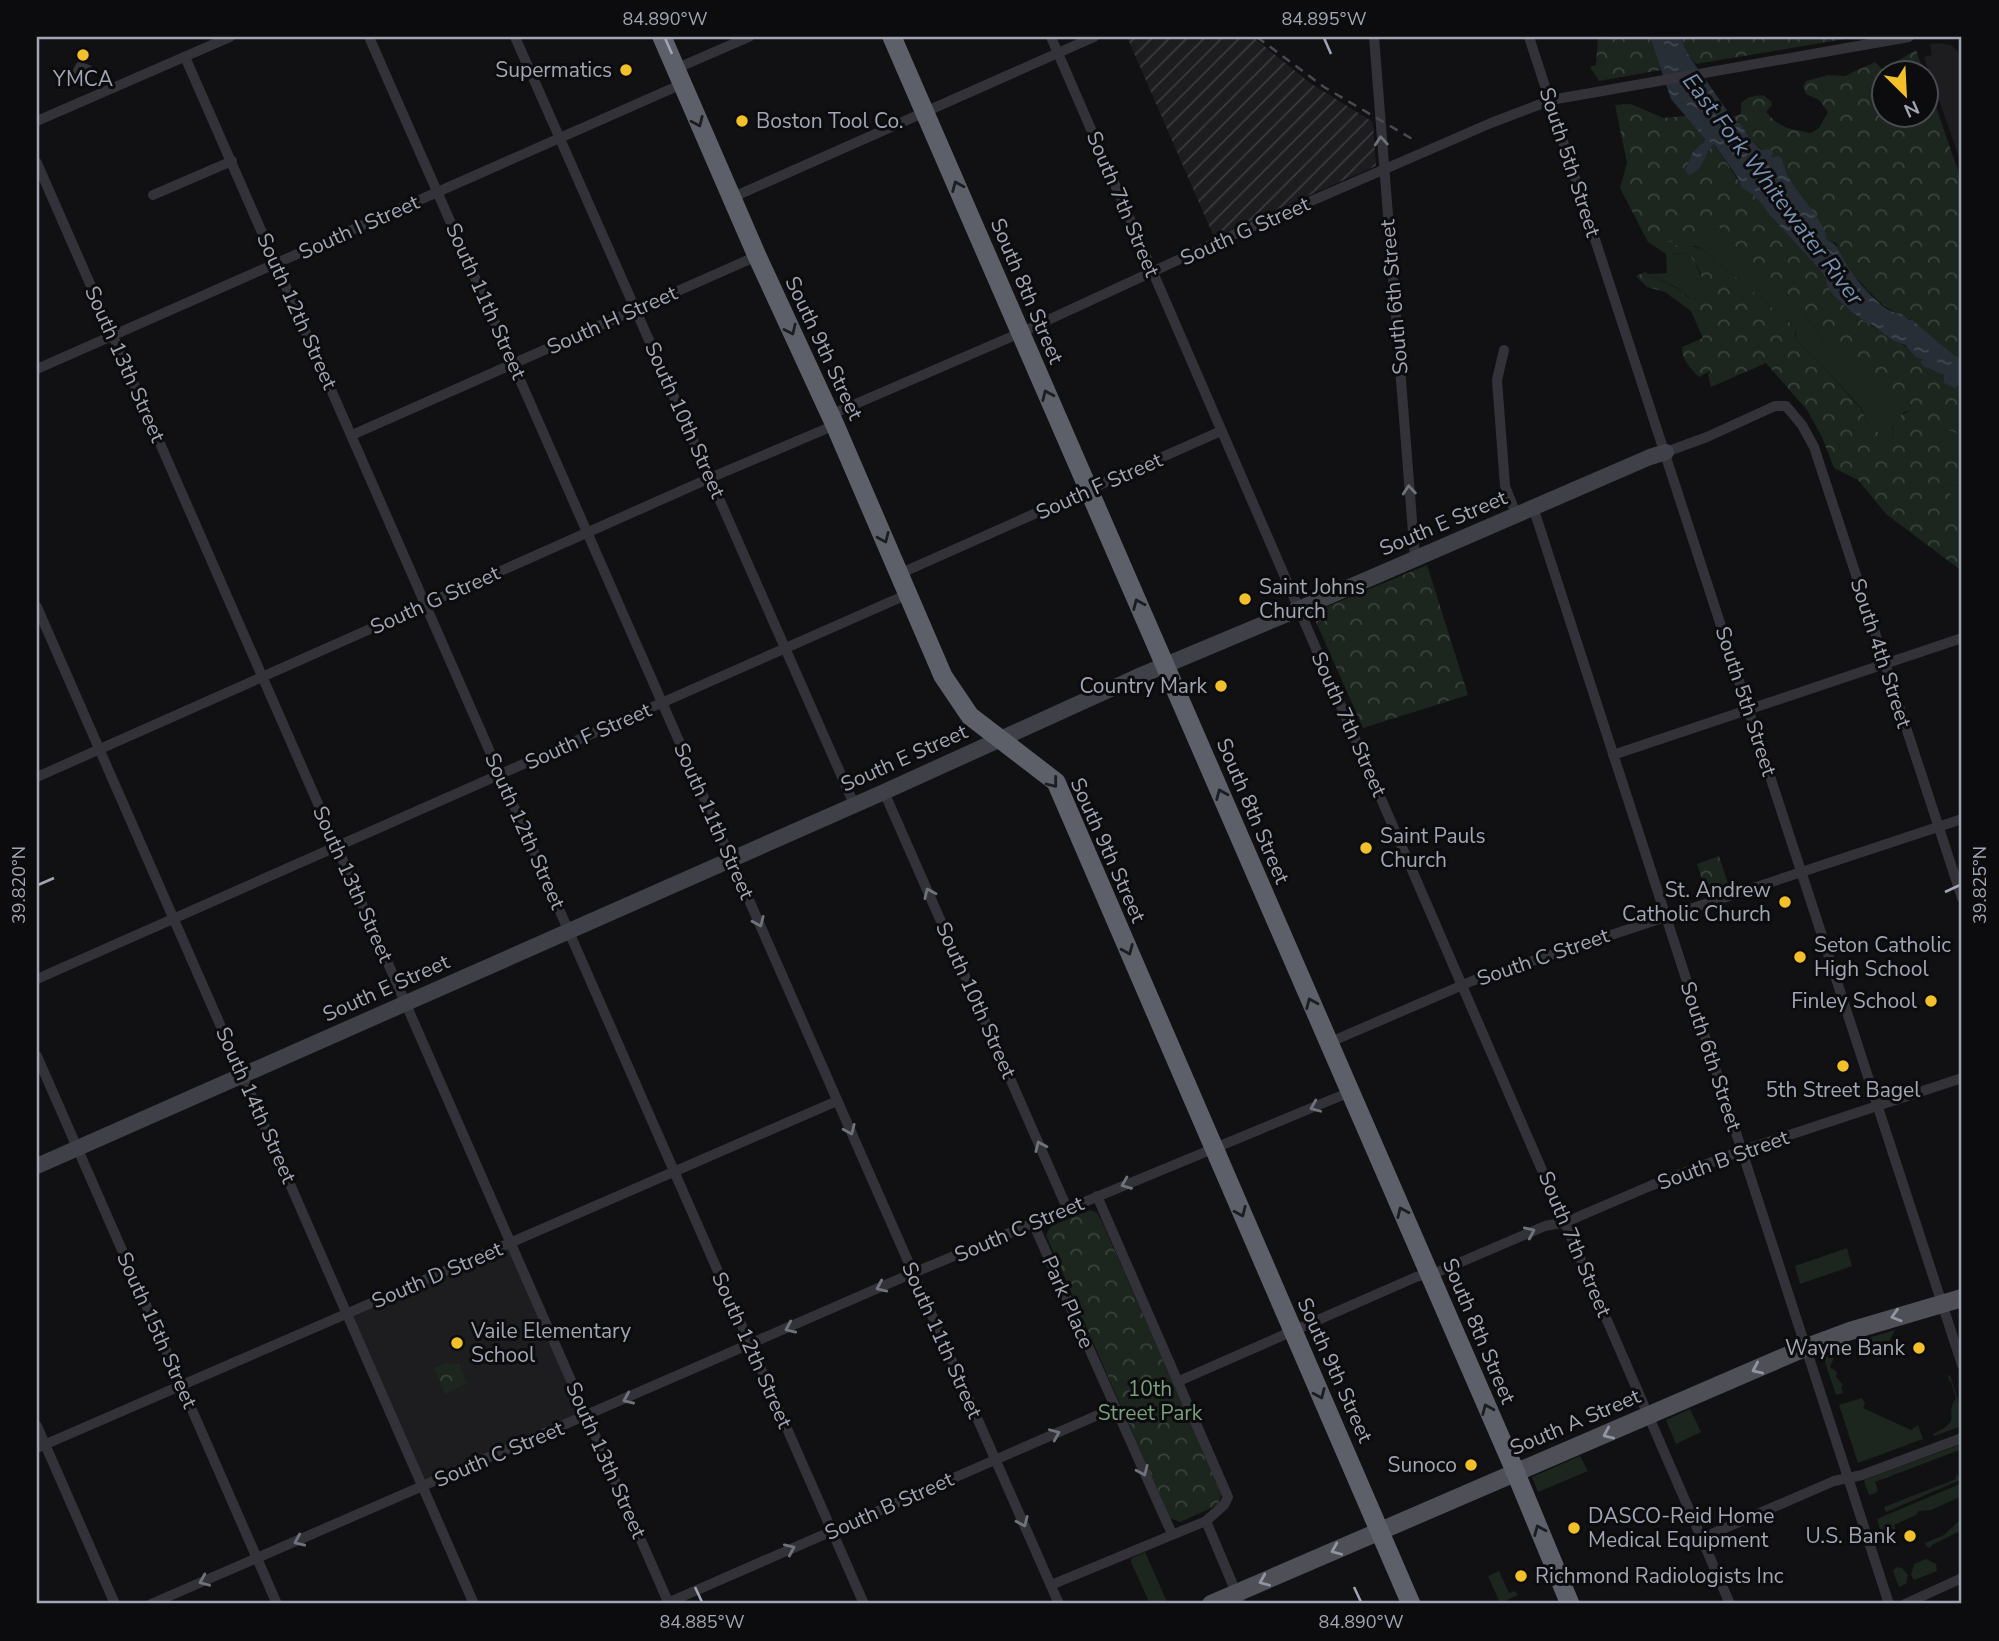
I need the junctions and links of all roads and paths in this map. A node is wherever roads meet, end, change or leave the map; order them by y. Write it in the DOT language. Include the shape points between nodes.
graph roads {
  1 [pos="230,37"];
  2 [pos="369,37"];
  3 [pos="515,37"];
  4 [pos="662,37"];
  5 [pos="749,37"];
  6 [pos="892,37"];
  7 [pos="1051,37"];
  8 [pos="1094,37"];
  9 [pos="1374,37"];
  10 [pos="1529,37"];
  11 [pos="1909,37"];
  12 [pos="1058,52"];
  13 [pos="185,57"];
  14 [pos="678,77"];
  15 [pos="1551,100"];
  16 [pos="925,112"];
  17 [pos="37,121"];
  18 [pos="560,138"];
  19 [pos="232,161"];
  20 [pos="37,163"];
  21 [pos="1384,171"];
  22 [pos="437,192"];
  23 [pos="153,195"];
  24 [pos="731,198"];
  25 [pos="757,256"];
  26 [pos="276,264"];
  27 [pos="1152,272"];
  28 [pos="637,309"];
  29 [pos="1020,333"];
  30 [pos="113,336"];
  31 [pos="1504,350"];
  32 [pos="514,364"];
  33 [pos="37,369"];
  34 [pos="1792,411"];
  35 [pos="832,420"];
  36 [pos="1221,431"];
  37 [pos="352,436"];
  38 [pos="1666,452"];
  39 [pos="710,478"];
  40 [pos="1089,491"];
  41 [pos="1533,507"];
  42 [pos="1516,514"];
  43 [pos="588,532"];
  44 [pos="1415,558"];
  45 [pos="899,574"];
  46 [pos="908,594"];
  47 [pos="425,604"];
  48 [pos="37,607"];
  49 [pos="1299,609"];
  50 [pos="1957,640"];
  51 [pos="785,648"];
  52 [pos="1885,664"];
  53 [pos="1165,666"];
  54 [pos="262,677"];
  55 [pos="662,703"];
  56 [pos="1749,710"];
  57 [pos="1002,739"];
  58 [pos="99,750"];
  59 [pos="1613,755"];
  60 [pos="501,775"];
  61 [pos="37,777"];
  62 [pos="884,792"];
  63 [pos="854,804"];
  64 [pos="1962,819"];
  65 [pos="1939,827"];
  66 [pos="337,847"];
  67 [pos="731,860"];
  68 [pos="1802,873"];
  69 [pos="1962,898"];
  70 [pos="1665,916"];
  71 [pos="174,919"];
  72 [pos="568,931"];
  73 [pos="37,979"];
  74 [pos="1463,985"];
  75 [pos="405,1002"];
  76 [pos="1328,1043"];
  77 [pos="37,1056"];
  78 [pos="243,1074"];
  79 [pos="1962,1078"];
  80 [pos="1350,1092"];
  81 [pos="837,1101"];
  82 [pos="1879,1106"];
  83 [pos="77,1148"];
  84 [pos="1214,1149"];
  85 [pos="1741,1151"];
  86 [pos="37,1166"];
  87 [pos="674,1172"];
  88 [pos="1097,1196"];
  89 [pos="1067,1209"];
  90 [pos="1566,1222"];
  91 [pos="1033,1223"];
  92 [pos="510,1244"];
  93 [pos="913,1273"];
  94 [pos="1429,1274"];
  95 [pos="1962,1297"];
  96 [pos="1942,1302"];
  97 [pos="347,1315"];
  98 [pos="1293,1331"];
  99 [pos="750,1345"];
  100 [pos="1807,1347"];
  101 [pos="1962,1365"];
  102 [pos="1179,1381"];
  103 [pos="182,1386"];
  104 [pos="1115,1408"];
  105 [pos="1650,1415"];
  106 [pos="587,1416"];
  107 [pos="37,1426"];
  108 [pos="1962,1437"];
  109 [pos="41,1446"];
  110 [pos="995,1460"];
  111 [pos="1515,1471"];
  112 [pos="1849,1476"];
  113 [pos="423,1487"];
  114 [pos="1206,1521"];
  115 [pos="832,1531"];
  116 [pos="1380,1531"];
  117 [pos="1172,1534"];
  118 [pos="1702,1538"];
  119 [pos="257,1559"];
  120 [pos="1962,1578"];
  121 [pos="1051,1585"];
  122 [pos="1238,1599"];
  123 [pos="115,1604"];
  124 [pos="151,1604"];
  125 [pos="277,1604"];
  126 [pos="474,1604"];
  127 [pos="667,1604"];
  128 [pos="864,1604"];
  129 [pos="1059,1604"];
  130 [pos="1210,1604"];
  131 [pos="1411,1604"];
  132 [pos="1570,1604"];
  133 [pos="1730,1604"];
  134 [pos="1889,1604"];
  135 [pos="1905,1604"];
  1 -- 13 [label="street"];
  2 -- 22 [label="street, South 11th Street"];
  3 -- 18 [label="street, South 10th Street"];
  4 -- 14 [label="highway, South 9th Street"];
  5 -- 14 [label="street, South I Street"];
  6 -- 16 [label="highway, South 8th Street"];
  7 -- 12 [label="street, South 7th Street"];
  8 -- 12 [label="street"];
  21 -- 9 [label="street, South 6th Street, one-way"];
  10 -- 15 [label="street, South 5th Street"];
  11 -- 15 [label="street, South G Street"];
  12 -- 16 [label="street"];
  12 -- 27 [label="street, South 7th Street"];
  13 -- 17 [label="street"];
  13 -- 19 [label="street, South 12th Street"];
  14 -- 18 [label="street, South I Street"];
  14 -- 24 [label="highway, South 9th Street, one-way"];
  15 -- 21 [label="street, South G Street"];
  15 -- 38 [label="street, South 5th Street"];
  16 -- 24 [label="street"];
  29 -- 16 [label="highway, South 8th Street, one-way"];
  18 -- 22 [label="street, South I Street"];
  18 -- 28 [label="street, South 10th Street"];
  19 -- 23 [label="street"];
  19 -- 26 [label="street, South 12th Street"];
  20 -- 30 [label="street, South 13th Street"];
  21 -- 27 [label="street, South G Street"];
  44 -- 21 [label="street, South 6th Street, one-way"];
  22 -- 26 [label="street, South I Street"];
  22 -- 32 [label="street, South 11th Street"];
  24 -- 25 [label="highway, South 9th Street"];
  25 -- 28 [label="street, South H Street"];
  25 -- 35 [label="highway, South 9th Street, one-way"];
  26 -- 30 [label="street, South I Street"];
  26 -- 37 [label="street, South 12th Street"];
  27 -- 29 [label="street, South G Street"];
  27 -- 36 [label="street, South 7th Street"];
  28 -- 32 [label="street, South H Street"];
  28 -- 39 [label="street, South 10th Street"];
  29 -- 35 [label="street, South G Street"];
  40 -- 29 [label="highway, South 8th Street, one-way"];
  30 -- 33 [label="street, South I Street"];
  30 -- 54 [label="street, South 13th Street"];
  31 -- 42 [label="street" via="1497,380 1505,486"];
  32 -- 37 [label="street, South H Street"];
  32 -- 43 [label="street, South 11th Street"];
  34 -- 38 [label="street, South E Street" via="1775,406"];
  34 -- 52 [label="street, South 4th Street" via="1814,447"];
  35 -- 39 [label="street, South G Street"];
  35 -- 45 [label="highway, South 9th Street, one-way"];
  36 -- 40 [label="street, South F Street"];
  36 -- 49 [label="street, South 7th Street"];
  37 -- 47 [label="street, South 12th Street"];
  38 -- 41 [label="street, South E Street"];
  38 -- 56 [label="street, South 5th Street"];
  39 -- 43 [label="street, South G Street"];
  39 -- 51 [label="street, South 10th Street"];
  40 -- 45 [label="street, South F Street"];
  53 -- 40 [label="highway, South 8th Street, one-way"];
  41 -- 42 [label="street, South E Street"];
  41 -- 59 [label="street, South 6th Street"];
  42 -- 44 [label="street, South E Street"];
  43 -- 47 [label="street, South G Street"];
  43 -- 55 [label="street, South 11th Street"];
  44 -- 49 [label="street, South E Street"];
  45 -- 46 [label="highway, South 9th Street"];
  46 -- 51 [label="street, South F Street"];
  46 -- 57 [label="highway, South 9th Street" via="951,691 970,716"];
  47 -- 54 [label="street, South G Street"];
  47 -- 60 [label="street, South 12th Street"];
  48 -- 58 [label="street, South 14th Street"];
  49 -- 53 [label="street, South E Street"];
  49 -- 74 [label="street, South 7th Street"];
  50 -- 52 [label="street"];
  51 -- 55 [label="street, South F Street"];
  51 -- 63 [label="street, South 10th Street"];
  52 -- 56 [label="street"];
  52 -- 65 [label="street, South 4th Street"];
  53 -- 57 [label="street, South E Street"];
  76 -- 53 [label="highway, South 8th Street, one-way"];
  54 -- 58 [label="street, South G Street"];
  54 -- 66 [label="street, South 13th Street"];
  55 -- 60 [label="street, South F Street"];
  55 -- 67 [label="street, South 11th Street"];
  56 -- 59 [label="street"];
  56 -- 68 [label="street, South 5th Street"];
  57 -- 62 [label="street, South E Street"];
  57 -- 84 [label="highway, South 9th Street, one-way" via="1056,782"];
  58 -- 61 [label="street, South G Street"];
  58 -- 71 [label="street, South 14th Street"];
  59 -- 70 [label="street, South 6th Street"];
  60 -- 66 [label="street, South F Street"];
  60 -- 72 [label="street, South 12th Street"];
  62 -- 63 [label="street, South E Street"];
  89 -- 62 [label="street, South 10th Street, one-way"];
  63 -- 67 [label="street, South E Street"];
  64 -- 65 [label="street, South C Street"];
  65 -- 68 [label="street, South C Street"];
  65 -- 69 [label="street, South 4th Street"];
  66 -- 71 [label="street, South F Street"];
  66 -- 75 [label="street, South 13th Street"];
  67 -- 72 [label="street, South E Street"];
  67 -- 81 [label="street, South 11th Street, one-way"];
  68 -- 70 [label="street, South C Street"];
  68 -- 82 [label="street, South 5th Street"];
  70 -- 74 [label="street, South C Street"];
  70 -- 85 [label="street, South 6th Street"];
  71 -- 73 [label="street, South F Street"];
  71 -- 78 [label="street, South 14th Street"];
  72 -- 75 [label="street, South E Street"];
  72 -- 87 [label="street, South 12th Street"];
  74 -- 76 [label="street, South C Street"];
  74 -- 90 [label="street, South 7th Street"];
  75 -- 78 [label="street, South E Street"];
  75 -- 92 [label="street, South 13th Street"];
  76 -- 80 [label="highway, South 8th Street"];
  77 -- 83 [label="street, South 15th Street"];
  78 -- 83 [label="street, South E Street"];
  78 -- 97 [label="street, South 14th Street"];
  79 -- 82 [label="street, South B Street"];
  80 -- 84 [label="street, South C Street, one-way"];
  94 -- 80 [label="highway, South 8th Street, one-way"];
  81 -- 87 [label="street, South D Street"];
  81 -- 93 [label="street, South 11th Street, one-way"];
  82 -- 85 [label="street, South B Street"];
  82 -- 96 [label="street, South 5th Street"];
  83 -- 86 [label="street, South E Street"];
  83 -- 103 [label="street, South 15th Street"];
  84 -- 88 [label="street, South C Street, one-way"];
  84 -- 98 [label="highway, South 9th Street, one-way"];
  85 -- 90 [label="street, South B Street"];
  85 -- 100 [label="street, South 6th Street"];
  87 -- 92 [label="street, South D Street"];
  87 -- 99 [label="street, South 12th Street"];
  88 -- 89 [label="street, South C Street"];
  88 -- 102 [label="street"];
  89 -- 91 [label="street, South C Street"];
  94 -- 90 [label="street, South B Street, one-way" via="1545,1226"];
  90 -- 105 [label="street, South 7th Street"];
  91 -- 93 [label="street, South C Street"];
  91 -- 104 [label="street, Park Place"];
  92 -- 97 [label="street, South D Street"];
  92 -- 106 [label="street, South 13th Street"];
  93 -- 99 [label="street, South C Street, one-way"];
  93 -- 110 [label="street, South 11th Street"];
  94 -- 98 [label="street, South B Street"];
  111 -- 94 [label="highway, South 8th Street, one-way"];
  95 -- 96 [label="main road, South A Street"];
  96 -- 100 [label="main road, South A Street, one-way"];
  96 -- 101 [label="street, South 5th Street"];
  97 -- 103 [label="street, South D Street"];
  97 -- 113 [label="street, South 14th Street"];
  98 -- 102 [label="street, South B Street"];
  98 -- 116 [label="highway, South 9th Street, one-way"];
  99 -- 106 [label="street, South C Street, one-way"];
  99 -- 115 [label="street, South 12th Street"];
  100 -- 105 [label="main road, South A Street, one-way"];
  100 -- 112 [label="street, South 6th Street"];
  102 -- 114 [label="street" via="1228,1497"];
  103 -- 109 [label="street, South D Street"];
  103 -- 119 [label="street, South 15th Street"];
  110 -- 104 [label="street, South B Street, one-way"];
  104 -- 117 [label="street, Park Place, one-way"];
  105 -- 111 [label="main road, South A Street, one-way"];
  105 -- 118 [label="street, South 7th Street"];
  106 -- 113 [label="street, South C Street"];
  106 -- 127 [label="street, South 13th Street"];
  107 -- 109 [label="street"];
  108 -- 112 [label="street"];
  109 -- 123 [label="street"];
  110 -- 115 [label="street, South B Street"];
  110 -- 121 [label="street, South 11th Street, one-way"];
  111 -- 116 [label="main road, South A Street"];
  132 -- 111 [label="highway, South 8th Street, one-way"];
  112 -- 118 [label="street"];
  112 -- 134 [label="street, South 6th Street"];
  113 -- 119 [label="street, South C Street, one-way"];
  113 -- 126 [label="street, South 14th Street"];
  114 -- 117 [label="street"];
  114 -- 122 [label="street"];
  127 -- 115 [label="street, South B Street, one-way"];
  115 -- 128 [label="street, South 12th Street"];
  116 -- 122 [label="main road, South A Street, one-way"];
  116 -- 131 [label="highway, South 9th Street"];
  117 -- 121 [label="street"];
  118 -- 133 [label="street, South 7th Street"];
  119 -- 124 [label="street, South C Street, one-way"];
  119 -- 125 [label="street, South 15th Street"];
  120 -- 135 [label="street"];
  121 -- 129 [label="street, South 11th Street"];
  122 -- 130 [label="main road, South A Street"];
}
